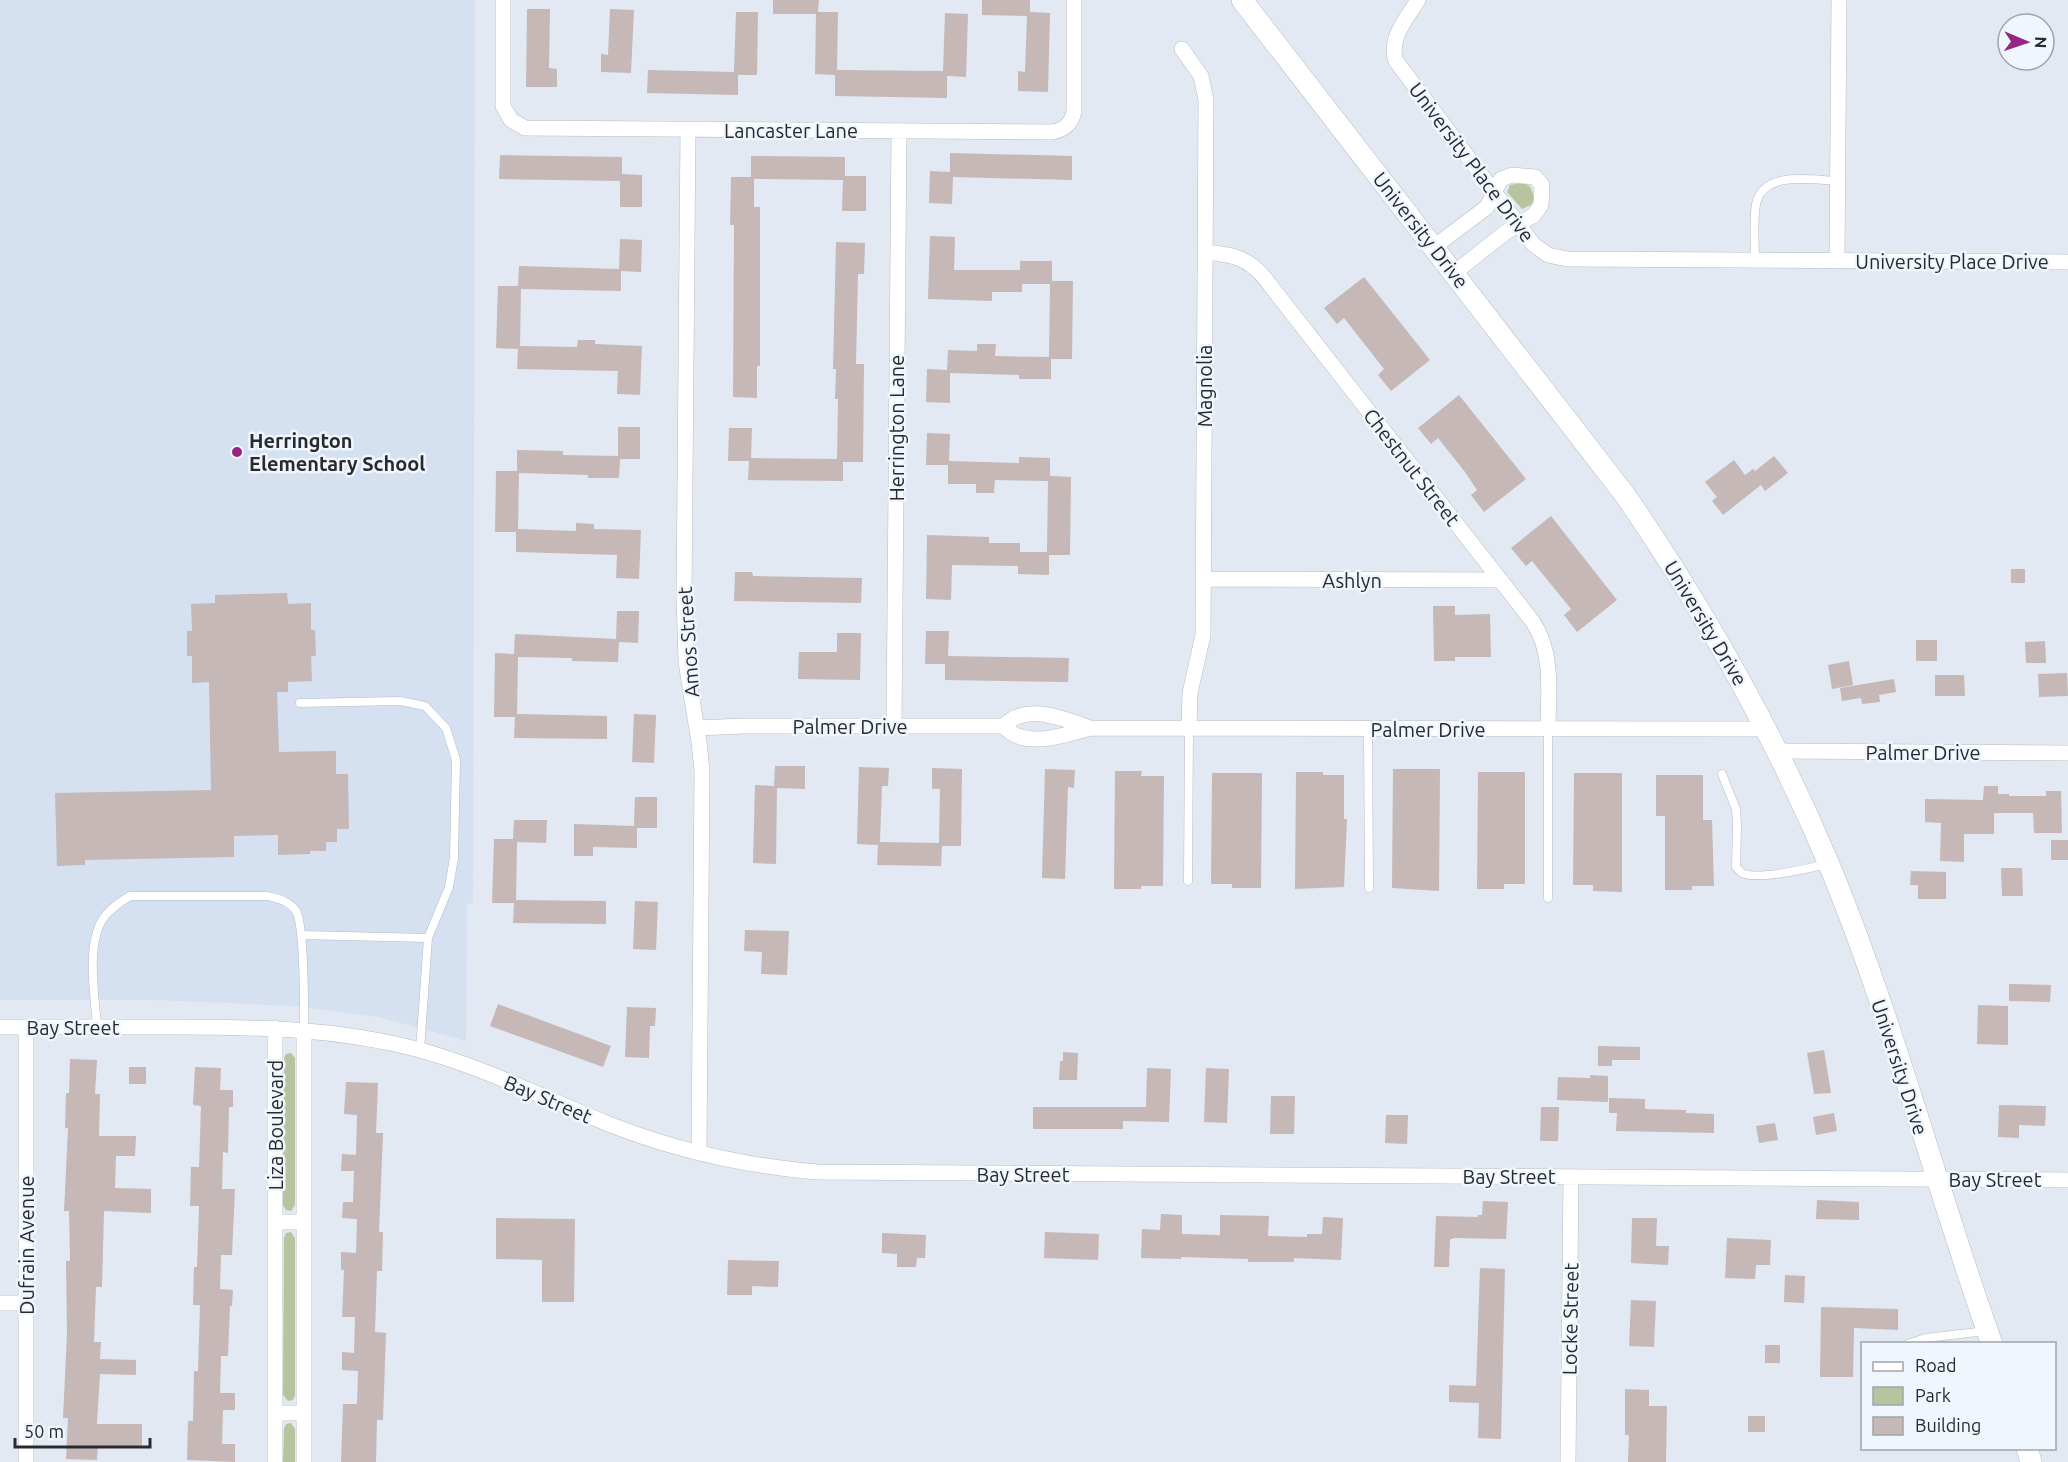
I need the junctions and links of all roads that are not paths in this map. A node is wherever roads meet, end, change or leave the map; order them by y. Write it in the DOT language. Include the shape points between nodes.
graph roads {
  1 [pos="503,0"];
  2 [pos="1074,0"];
  3 [pos="1242,0"];
  4 [pos="1418,0"];
  5 [pos="1839,0"];
  6 [pos="1182,49"];
  7 [pos="688,129"];
  8 [pos="898,131"];
  9 [pos="1838,180"];
  10 [pos="1495,191"];
  11 [pos="1518,224"];
  12 [pos="1434,247"];
  13 [pos="1205,252"];
  14 [pos="1755,260"];
  15 [pos="1836,260"];
  16 [pos="2068,262"];
  17 [pos="1454,273"];
  18 [pos="1203,579"];
  19 [pos="1501,580"];
  20 [pos="300,703"];
  21 [pos="894,726"];
  22 [pos="1004,726"];
  23 [pos="697,728"];
  24 [pos="1090,728"];
  25 [pos="1189,728"];
  26 [pos="1368,729"];
  27 [pos="1548,729"];
  28 [pos="1767,729"];
  29 [pos="1778,751"];
  30 [pos="2068,753"];
  31 [pos="1722,774"];
  32 [pos="1828,864"];
  33 [pos="1188,881"];
  34 [pos="1369,888"];
  35 [pos="1548,898"];
  36 [pos="301,935"];
  37 [pos="428,938"];
  38 [pos="0,1027"];
  39 [pos="26,1027"];
  40 [pos="96,1027"];
  41 [pos="275,1028"];
  42 [pos="304,1030"];
  43 [pos="420,1050"];
  44 [pos="699,1154"];
  45 [pos="1571,1177"];
  46 [pos="1937,1179"];
  47 [pos="2068,1180"];
  48 [pos="275,1222"];
  49 [pos="304,1222"];
  50 [pos="0,1303"];
  51 [pos="26,1303"];
  52 [pos="1990,1337"];
  53 [pos="1913,1342"];
  54 [pos="275,1413"];
  55 [pos="304,1413"];
  56 [pos="26,1462"];
  57 [pos="275,1462"];
  58 [pos="304,1462"];
  59 [pos="1568,1462"];
  1 -- 7 [label="street, Lancaster Lane" via="503,100 505,111 515,123 528,128"];
  2 -- 8 [label="street, Lancaster Lane" via="1074,112 1066,126 1052,132"];
  3 -- 12 [label="main road, University Drive"];
  4 -- 10 [label="street, University Place Drive" via="1395,38 1395,58"];
  5 -- 9 [label="street, University Place Drive"];
  6 -- 13 [label="street, Magnolia" via="1197,69 1206,92"];
  7 -- 8 [label="street, Lancaster Lane"];
  7 -- 23 [label="street, Amos Street" via="684,630"];
  8 -- 21 [label="street, Herrington Lane"];
  9 -- 14 [label="lane" via="1783,180 1765,188 1756,202"];
  9 -- 15 [label="street, University Place Drive"];
  10 -- 11 [label="street, University Place Drive"];
  10 -- 11 [label="street" via="1507,176 1532,175 1540,182 1540,206"];
  10 -- 12 [label="street" via="1487,207"];
  11 -- 14 [label="street, University Place Drive" via="1537,248 1557,258"];
  11 -- 17 [label="street"];
  12 -- 17 [label="main road, University Drive"];
  13 -- 18 [label="street, Magnolia"];
  13 -- 19 [label="street, Chestnut Street" via="1243,259 1263,276"];
  14 -- 15 [label="street, University Place Drive"];
  15 -- 16 [label="street, University Place Drive"];
  17 -- 28 [label="main road, University Drive" via="1649,531 1712,628"];
  18 -- 19 [label="street, Ashlyn"];
  18 -- 25 [label="street, Magnolia" via="1202,640 1191,686"];
  19 -- 27 [label="street, Chestnut Street" via="1544,641"];
  20 -- 37 [label="lane" via="400,700 425,706 446,728 456,760 454,858 449,887"];
  21 -- 22 [label="street, Palmer Drive"];
  21 -- 23 [label="street, Palmer Drive"];
  22 -- 24 [label="street, Palmer Drive" via="1016,736 1031,738 1056,738"];
  22 -- 24 [label="street, Palmer Drive" via="1017,716 1037,714"];
  23 -- 44 [label="street, Amos Street" via="702,771"];
  24 -- 25 [label="street, Palmer Drive"];
  25 -- 26 [label="street, Palmer Drive"];
  25 -- 33 [label="lane"];
  26 -- 27 [label="street, Palmer Drive"];
  26 -- 34 [label="lane"];
  27 -- 28 [label="street, Palmer Drive"];
  27 -- 35 [label="lane"];
  28 -- 29 [label="main road, University Drive"];
  29 -- 30 [label="street, Palmer Drive"];
  29 -- 32 [label="main road, University Drive"];
  31 -- 32 [label="lane" via="1736,809 1736,867 1743,874 1782,873"];
  32 -- 46 [label="main road, University Drive" via="1865,961"];
  36 -- 37 [label="lane"];
  36 -- 40 [label="lane" via="296,911 285,900 268,896 130,896 103,918 95,940"];
  36 -- 42 [label="lane"];
  37 -- 43 [label="lane"];
  38 -- 39 [label="street, Bay Street"];
  39 -- 40 [label="street, Bay Street"];
  39 -- 51 [label="street, Dufrain Avenue"];
  40 -- 41 [label="street, Bay Street"];
  41 -- 42 [label="street, Bay Street"];
  41 -- 48 [label="street, Liza Boulevard"];
  42 -- 43 [label="street, Bay Street"];
  42 -- 49 [label="street, Liza Boulevard"];
  43 -- 44 [label="street, Bay Street" via="480,1069 632,1133"];
  44 -- 45 [label="street, Bay Street" via="836,1173"];
  45 -- 46 [label="street, Bay Street"];
  45 -- 59 [label="street, Locke Street"];
  46 -- 47 [label="street, Bay Street"];
  46 -- 52 [label="main road, University Drive"];
  48 -- 49 [label="street"];
  48 -- 54 [label="street, Liza Boulevard"];
  49 -- 55 [label="street, Liza Boulevard"];
  50 -- 51 [label="street"];
  51 -- 56 [label="street, Dufrain Avenue"];
  52 -- 53 [label="lane" via="1926,1338"];
  54 -- 55 [label="street"];
  54 -- 57 [label="street, Liza Boulevard"];
  55 -- 58 [label="street, Liza Boulevard"];
}
